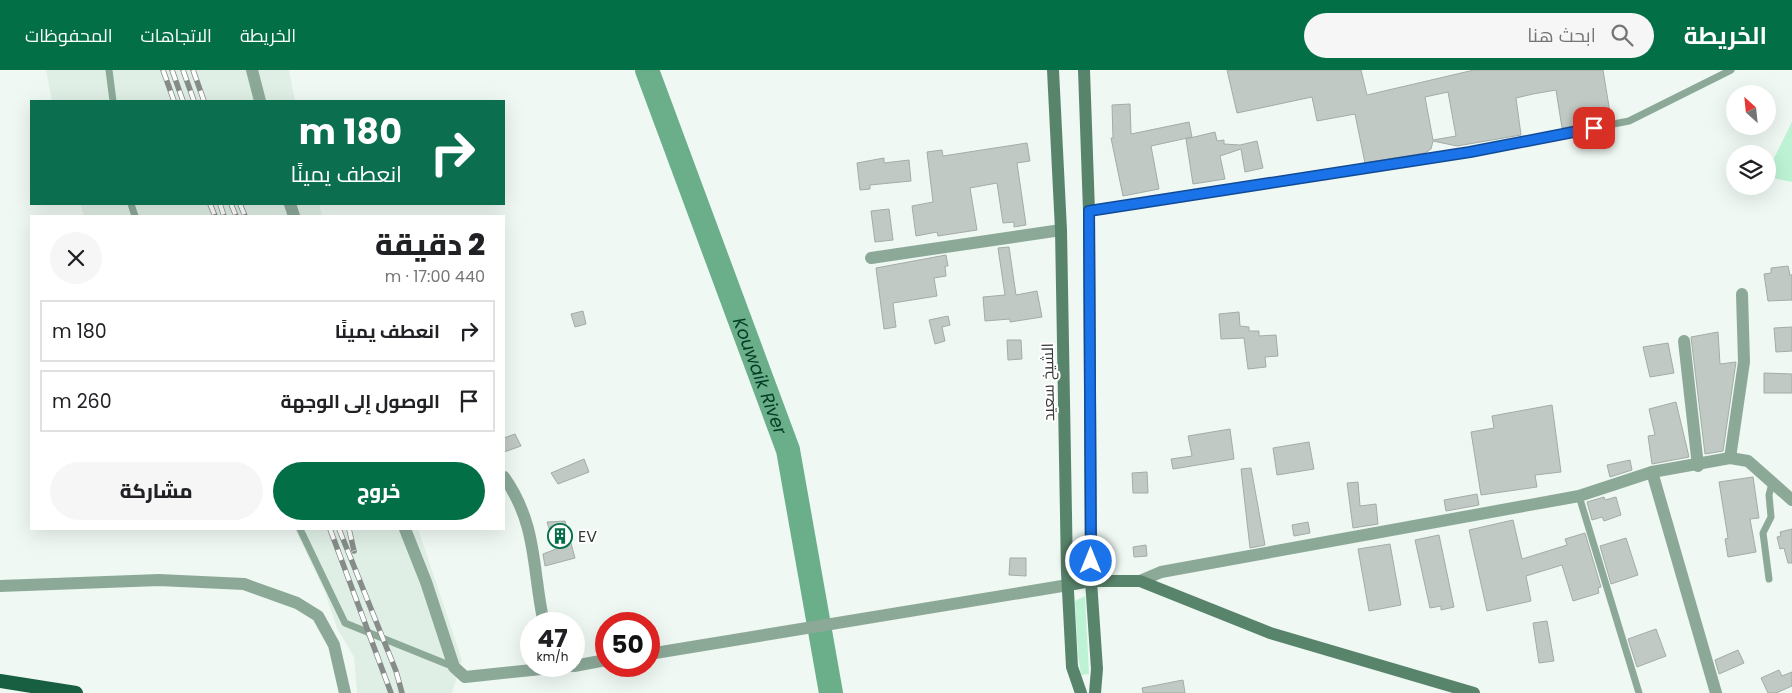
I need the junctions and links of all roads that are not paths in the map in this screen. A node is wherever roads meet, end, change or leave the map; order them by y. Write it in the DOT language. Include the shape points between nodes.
graph roads {
  1 [pos="109,70"];
  2 [pos="252,70"];
  3 [pos="1053,70"];
  4 [pos="1084,70"];
  5 [pos="1731,70"];
  6 [pos="113,100"];
  7 [pos="260,100"];
  8 [pos="1089,211"];
  9 [pos="1061,230"];
  10 [pos="871,258"];
  11 [pos="1742,294"];
  12 [pos="1684,342"];
  13 [pos="1730,458"];
  14 [pos="1698,466"];
  15 [pos="1652,472"];
  16 [pos="505,479"];
  17 [pos="1772,483"];
  18 [pos="1579,496"];
  19 [pos="1792,500"];
  20 [pos="300,530"];
  21 [pos="404,530"];
  22 [pos="1769,579"];
  23 [pos="1091,580"];
  24 [pos="1140,581"];
  25 [pos="1068,585"];
  26 [pos="0,586"];
  27 [pos="542,612"];
  28 [pos="660,652"];
  29 [pos="454,667"];
  30 [pos="520,671"];
  31 [pos="0,681"];
  32 [pos="76,693"];
  33 [pos="345,693"];
  34 [pos="1081,693"];
  35 [pos="1095,693"];
  36 [pos="1474,693"];
  37 [pos="1639,693"];
  38 [pos="1716,693"];
  1 -- 6 [label="lane"];
  2 -- 7 [label="street"];
  3 -- 9 [label="main road, الشيخ سعيد"];
  4 -- 8 [label="main road"];
  5 -- 8 [label="lane" via="1629,121 1470,152"];
  8 -- 23 [label="main road"];
  9 -- 10 [label="street"];
  9 -- 25 [label="main road, الشيخ سعيد"];
  11 -- 13 [label="street" via="1744,362"];
  12 -- 14 [label="street"];
  13 -- 14 [label="street"];
  13 -- 17 [label="street" via="1748,460 1760,468"];
  14 -- 15 [label="street"];
  15 -- 18 [label="street"];
  15 -- 38 [label="street"];
  16 -- 27 [label="street" via="522,507 529,532"];
  17 -- 19 [label="street"];
  17 -- 22 [label="lane" via="1769,495 1771,517 1762,533"];
  18 -- 24 [label="street" via="1161,572"];
  18 -- 37 [label="lane"];
  20 -- 29 [label="lane" via="345,623"];
  21 -- 29 [label="street" via="426,582"];
  23 -- 24 [label="main road"];
  23 -- 25 [label="main road"];
  23 -- 35 [label="main road" via="1097,670"];
  24 -- 36 [label="main road" via="1270,633"];
  25 -- 28 [label="street"];
  25 -- 34 [label="main road, الشيخ سعيد" via="1072,667"];
  26 -- 33 [label="street" via="159,580 244,584 297,603 318,616 334,645"];
  29 -- 30 [label="street" via="465,677"];
  31 -- 32 [label="highway"];
}
